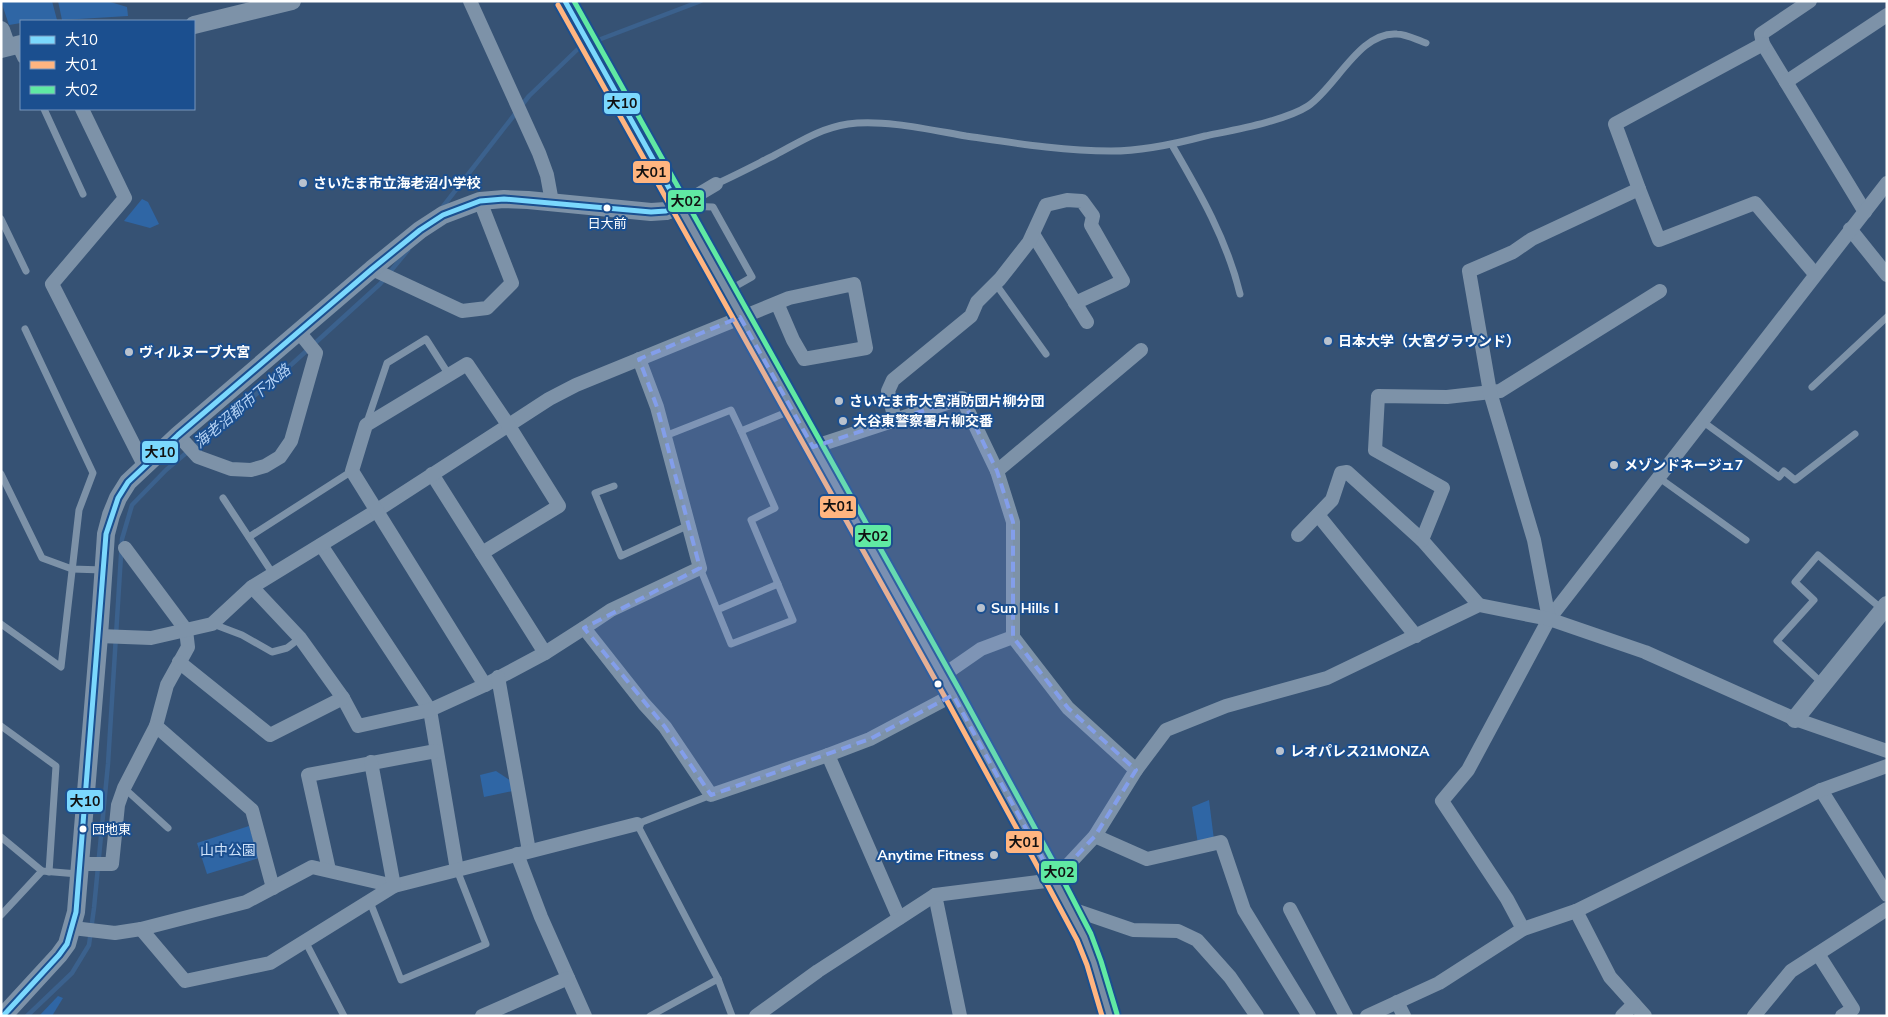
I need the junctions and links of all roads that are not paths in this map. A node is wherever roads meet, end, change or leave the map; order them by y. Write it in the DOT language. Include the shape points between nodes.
graph roads {
  1 [pos="292,1"];
  2 [pos="470,1"];
  3 [pos="565,1"];
  4 [pos="1810,1"];
  5 [pos="1887,15"];
  6 [pos="195,25"];
  7 [pos="1426,43"];
  8 [pos="1763,44"];
  9 [pos="1786,82"];
  10 [pos="44,110"];
  11 [pos="82,110"];
  12 [pos="1172,144"];
  13 [pos="1887,183"];
  14 [pos="716,184"];
  15 [pos="1639,189"];
  16 [pos="83,194"];
  17 [pos="480,201"];
  18 [pos="552,202"];
  19 [pos="679,206"];
  20 [pos="1865,212"];
  21 [pos="1,219"];
  22 [pos="1850,229"];
  23 [pos="1033,234"];
  24 [pos="372,269"];
  25 [pos="26,271"];
  26 [pos="1815,274"];
  27 [pos="1887,275"];
  28 [pos="996,283"];
  29 [pos="1660,291"];
  30 [pos="726,292"];
  31 [pos="1240,294"];
  32 [pos="776,303"];
  33 [pos="1076,303"];
  34 [pos="740,317"];
  35 [pos="1887,317"];
  36 [pos="1087,322"];
  37 [pos="25,329"];
  38 [pos="299,332"];
  39 [pos="1141,350"];
  40 [pos="1046,354"];
  41 [pos="638,360"];
  42 [pos="449,375"];
  43 [pos="1812,387"];
  44 [pos="1490,392"];
  45 [pos="792,410"];
  46 [pos="895,420"];
  47 [pos="1702,421"];
  48 [pos="366,425"];
  49 [pos="509,426"];
  50 [pos="741,431"];
  51 [pos="1855,434"];
  52 [pos="178,435"];
  53 [pos="665,436"];
  54 [pos="813,447"];
  55 [pos="144,465"];
  56 [pos="352,471"];
  57 [pos="997,471"];
  58 [pos="1,474"];
  59 [pos="432,474"];
  60 [pos="1658,477"];
  61 [pos="614,486"];
  62 [pos="223,498"];
  63 [pos="376,511"];
  64 [pos="1318,515"];
  65 [pos="688,524"];
  66 [pos="1298,535"];
  67 [pos="249,537"];
  68 [pos="1422,540"];
  69 [pos="1746,540"];
  70 [pos="321,545"];
  71 [pos="125,548"];
  72 [pos="482,552"];
  73 [pos="700,568"];
  74 [pos="72,569"];
  75 [pos="103,570"];
  76 [pos="273,574"];
  77 [pos="778,584"];
  78 [pos="252,587"];
  79 [pos="1479,606"];
  80 [pos="1885,608"];
  81 [pos="717,610"];
  82 [pos="1550,619"];
  83 [pos="1,624"];
  84 [pos="212,624"];
  85 [pos="584,628"];
  86 [pos="186,630"];
  87 [pos="99,636"];
  88 [pos="1416,636"];
  89 [pos="1013,637"];
  90 [pos="300,638"];
  91 [pos="544,653"];
  92 [pos="179,662"];
  93 [pos="942,676"];
  94 [pos="498,677"];
  95 [pos="1823,684"];
  96 [pos="485,685"];
  97 [pos="953,695"];
  98 [pos="343,698"];
  99 [pos="430,710"];
  100 [pos="1795,719"];
  101 [pos="1,726"];
  102 [pos="156,726"];
  103 [pos="436,751"];
  104 [pos="1887,751"];
  105 [pos="828,755"];
  106 [pos="370,762"];
  107 [pos="1887,766"];
  108 [pos="1136,770"];
  109 [pos="124,788"];
  110 [pos="1821,790"];
  111 [pos="711,795"];
  112 [pos="637,824"];
  113 [pos="168,828"];
  114 [pos="1095,836"];
  115 [pos="1,837"];
  116 [pos="523,852"];
  117 [pos="80,869"];
  118 [pos="329,870"];
  119 [pos="457,870"];
  120 [pos="45,871"];
  121 [pos="1054,880"];
  122 [pos="394,886"];
  123 [pos="273,888"];
  124 [pos="936,895"];
  125 [pos="1887,895"];
  126 [pos="370,902"];
  127 [pos="1069,908"];
  128 [pos="1290,909"];
  129 [pos="1887,909"];
  130 [pos="1576,911"];
  131 [pos="1,915"];
  132 [pos="898,918"];
  133 [pos="87,929"];
  134 [pos="141,929"];
  135 [pos="1523,929"];
  136 [pos="305,941"];
  137 [pos="1818,954"];
  138 [pos="568,978"];
  139 [pos="718,979"];
  140 [pos="1397,1002"];
  141 [pos="1634,1004"];
  142 [pos="581,1015"];
  143 [pos="3,1016"];
  144 [pos="344,1016"];
  145 [pos="482,1016"];
  146 [pos="650,1016"];
  147 [pos="732,1016"];
  148 [pos="756,1016"];
  149 [pos="960,1016"];
  150 [pos="1110,1016"];
  151 [pos="1257,1016"];
  152 [pos="1309,1016"];
  153 [pos="1346,1016"];
  154 [pos="1367,1016"];
  155 [pos="1404,1016"];
  156 [pos="1622,1016"];
  157 [pos="1644,1016"];
  158 [pos="1754,1016"];
  159 [pos="1842,1016"];
  1 -- 6 [label="street"];
  2 -- 18 [label="street" via="540,153"];
  3 -- 19 [label="main road"];
  4 -- 8 [label="street" via="1761,34"];
  5 -- 9 [label="street"];
  7 -- 12 [label="lane" via="1399,34 1376,37 1307,106 1282,117"];
  8 -- 9 [label="street"];
  8 -- 15 [label="street" via="1615,124"];
  9 -- 20 [label="street"];
  10 -- 16 [label="lane"];
  11 -- 55 [label="street" via="125,198 52,284"];
  12 -- 14 [label="lane" via="1112,151 1072,149 870,123 848,124 813,133"];
  12 -- 31 [label="lane" via="1220,232"];
  13 -- 20 [label="street"];
  14 -- 19 [label="street"];
  15 -- 26 [label="street" via="1659,240 1755,204"];
  15 -- 44 [label="street" via="1469,271"];
  17 -- 18 [label="street"];
  17 -- 24 [label="street" via="443,215"];
  17 -- 24 [label="street" via="512,283 487,308 462,311"];
  18 -- 19 [label="street" via="651,212"];
  19 -- 30 [label="main road"];
  19 -- 30 [label="lane" via="713,207 752,277"];
  20 -- 22 [label="street"];
  21 -- 25 [label="lane"];
  22 -- 26 [label="street"];
  22 -- 27 [label="street"];
  23 -- 28 [label="street"];
  23 -- 33 [label="street"];
  23 -- 33 [label="street" via="1046,205 1067,200 1082,201 1092,216 1091,225 1122,281"];
  24 -- 38 [label="street"];
  26 -- 47 [label="street"];
  28 -- 40 [label="lane"];
  28 -- 46 [label="street" via="977,302 972,316 893,380 888,391"];
  29 -- 44 [label="street" via="1500,390"];
  30 -- 34 [label="main road"];
  32 -- 32 [label="street" via="804,359 866,348 854,284"];
  32 -- 34 [label="street"];
  33 -- 36 [label="street"];
  34 -- 41 [label="street"];
  34 -- 45 [label="main road"];
  35 -- 43 [label="lane"];
  37 -- 74 [label="lane" via="93,473 80,510"];
  38 -- 52 [label="street"];
  38 -- 52 [label="street" via="316,353 291,441 280,457 251,470 231,469 198,457"];
  39 -- 57 [label="street"];
  41 -- 49 [label="street" via="576,385"];
  41 -- 53 [label="street"];
  42 -- 48 [label="street"];
  42 -- 48 [label="lane" via="426,339 387,363"];
  42 -- 49 [label="street" via="467,364"];
  44 -- 68 [label="street" via="1378,396 1375,450 1443,488"];
  44 -- 82 [label="street" via="1534,540"];
  45 -- 50 [label="lane"];
  45 -- 54 [label="main road"];
  46 -- 54 [label="street"];
  46 -- 57 [label="street" via="962,398"];
  47 -- 51 [label="lane" via="1779,477 1784,472 1795,480"];
  47 -- 60 [label="street"];
  48 -- 56 [label="street"];
  49 -- 59 [label="street"];
  49 -- 72 [label="street" via="559,506"];
  50 -- 53 [label="lane" via="731,410"];
  50 -- 77 [label="lane" via="775,508 751,520"];
  52 -- 55 [label="street"];
  53 -- 65 [label="street"];
  54 -- 93 [label="main road"];
  55 -- 75 [label="street" via="128,482 110,515"];
  56 -- 63 [label="street"];
  56 -- 67 [label="lane"];
  57 -- 89 [label="street" via="1012,522"];
  58 -- 74 [label="lane" via="42,558"];
  59 -- 63 [label="street"];
  59 -- 72 [label="street"];
  60 -- 69 [label="lane"];
  60 -- 82 [label="street"];
  61 -- 65 [label="lane" via="595,493 621,556"];
  62 -- 67 [label="lane"];
  63 -- 70 [label="street"];
  63 -- 96 [label="street"];
  64 -- 66 [label="street"];
  64 -- 68 [label="street" via="1332,500 1341,474 1347,472"];
  64 -- 88 [label="street"];
  65 -- 73 [label="street"];
  67 -- 76 [label="lane"];
  68 -- 79 [label="street"];
  70 -- 76 [label="street"];
  70 -- 99 [label="street"];
  71 -- 86 [label="street"];
  72 -- 91 [label="street"];
  73 -- 81 [label="lane"];
  73 -- 85 [label="street" via="611,610"];
  74 -- 75 [label="lane"];
  74 -- 83 [label="lane" via="61,667"];
  75 -- 87 [label="street"];
  76 -- 78 [label="street"];
  77 -- 81 [label="lane"];
  77 -- 81 [label="lane" via="793,620 731,644"];
  78 -- 84 [label="street"];
  78 -- 90 [label="street"];
  79 -- 82 [label="street"];
  79 -- 88 [label="street"];
  80 -- 95 [label="street"];
  80 -- 95 [label="lane" via="1818,555 1795,582 1814,600 1777,640"];
  82 -- 100 [label="street" via="1645,652"];
  82 -- 135 [label="street" via="1468,770 1442,801 1507,899"];
  84 -- 86 [label="street"];
  84 -- 90 [label="lane" via="242,635 272,652 287,648"];
  85 -- 91 [label="street"];
  85 -- 111 [label="street" via="665,727"];
  86 -- 87 [label="street" via="151,638"];
  86 -- 92 [label="street" via="188,647"];
  87 -- 117 [label="street"];
  88 -- 108 [label="street" via="1327,678 1226,706 1166,730"];
  89 -- 93 [label="street" via="981,649"];
  89 -- 108 [label="street" via="1068,708"];
  90 -- 98 [label="street"];
  91 -- 94 [label="street"];
  92 -- 98 [label="street" via="270,736"];
  92 -- 102 [label="street" via="167,685"];
  93 -- 97 [label="main road"];
  94 -- 96 [label="street"];
  94 -- 116 [label="street"];
  95 -- 100 [label="street"];
  96 -- 99 [label="street"];
  97 -- 105 [label="street" via="870,739"];
  97 -- 121 [label="main road"];
  98 -- 99 [label="street" via="358,726"];
  99 -- 103 [label="street"];
  100 -- 104 [label="street"];
  101 -- 120 [label="lane" via="56,766"];
  102 -- 109 [label="street"];
  102 -- 123 [label="street" via="252,810"];
  103 -- 106 [label="street"];
  103 -- 119 [label="street"];
  105 -- 111 [label="street"];
  105 -- 132 [label="street"];
  106 -- 118 [label="street" via="308,774"];
  106 -- 122 [label="street"];
  107 -- 110 [label="street"];
  108 -- 114 [label="street"];
  109 -- 113 [label="lane"];
  109 -- 117 [label="street" via="118,805 112,864"];
  110 -- 125 [label="street"];
  110 -- 130 [label="street"];
  111 -- 112 [label="lane"];
  112 -- 116 [label="street"];
  112 -- 139 [label="lane"];
  114 -- 121 [label="street"];
  114 -- 152 [label="street" via="1147,859 1221,842 1244,910"];
  115 -- 120 [label="lane"];
  116 -- 119 [label="street"];
  116 -- 138 [label="street" via="541,917"];
  117 -- 120 [label="lane"];
  117 -- 133 [label="street" via="76,912"];
  118 -- 122 [label="street"];
  118 -- 123 [label="street" via="312,867"];
  119 -- 122 [label="street"];
  119 -- 126 [label="lane" via="486,944 402,980"];
  120 -- 131 [label="lane"];
  121 -- 124 [label="street"];
  121 -- 127 [label="main road"];
  122 -- 126 [label="street"];
  123 -- 134 [label="street" via="246,902"];
  124 -- 132 [label="street"];
  124 -- 149 [label="street"];
  126 -- 136 [label="street"];
  127 -- 150 [label="main road" via="1094,963"];
  127 -- 151 [label="street" via="1133,930 1178,931 1197,940 1230,977"];
  128 -- 153 [label="street"];
  129 -- 137 [label="street"];
  130 -- 135 [label="street"];
  130 -- 141 [label="street" via="1610,977"];
  132 -- 148 [label="street"];
  133 -- 134 [label="street" via="115,933"];
  133 -- 143 [label="street" via="67,944"];
  134 -- 136 [label="street" via="185,982 270,964"];
  135 -- 140 [label="street" via="1439,983"];
  136 -- 144 [label="lane"];
  137 -- 158 [label="street" via="1791,971"];
  137 -- 159 [label="street" via="1853,1009"];
  138 -- 142 [label="street"];
  138 -- 145 [label="street"];
  139 -- 146 [label="lane"];
  139 -- 147 [label="lane"];
  140 -- 154 [label="street"];
  140 -- 155 [label="street"];
  141 -- 156 [label="street"];
  141 -- 157 [label="street"];
}
